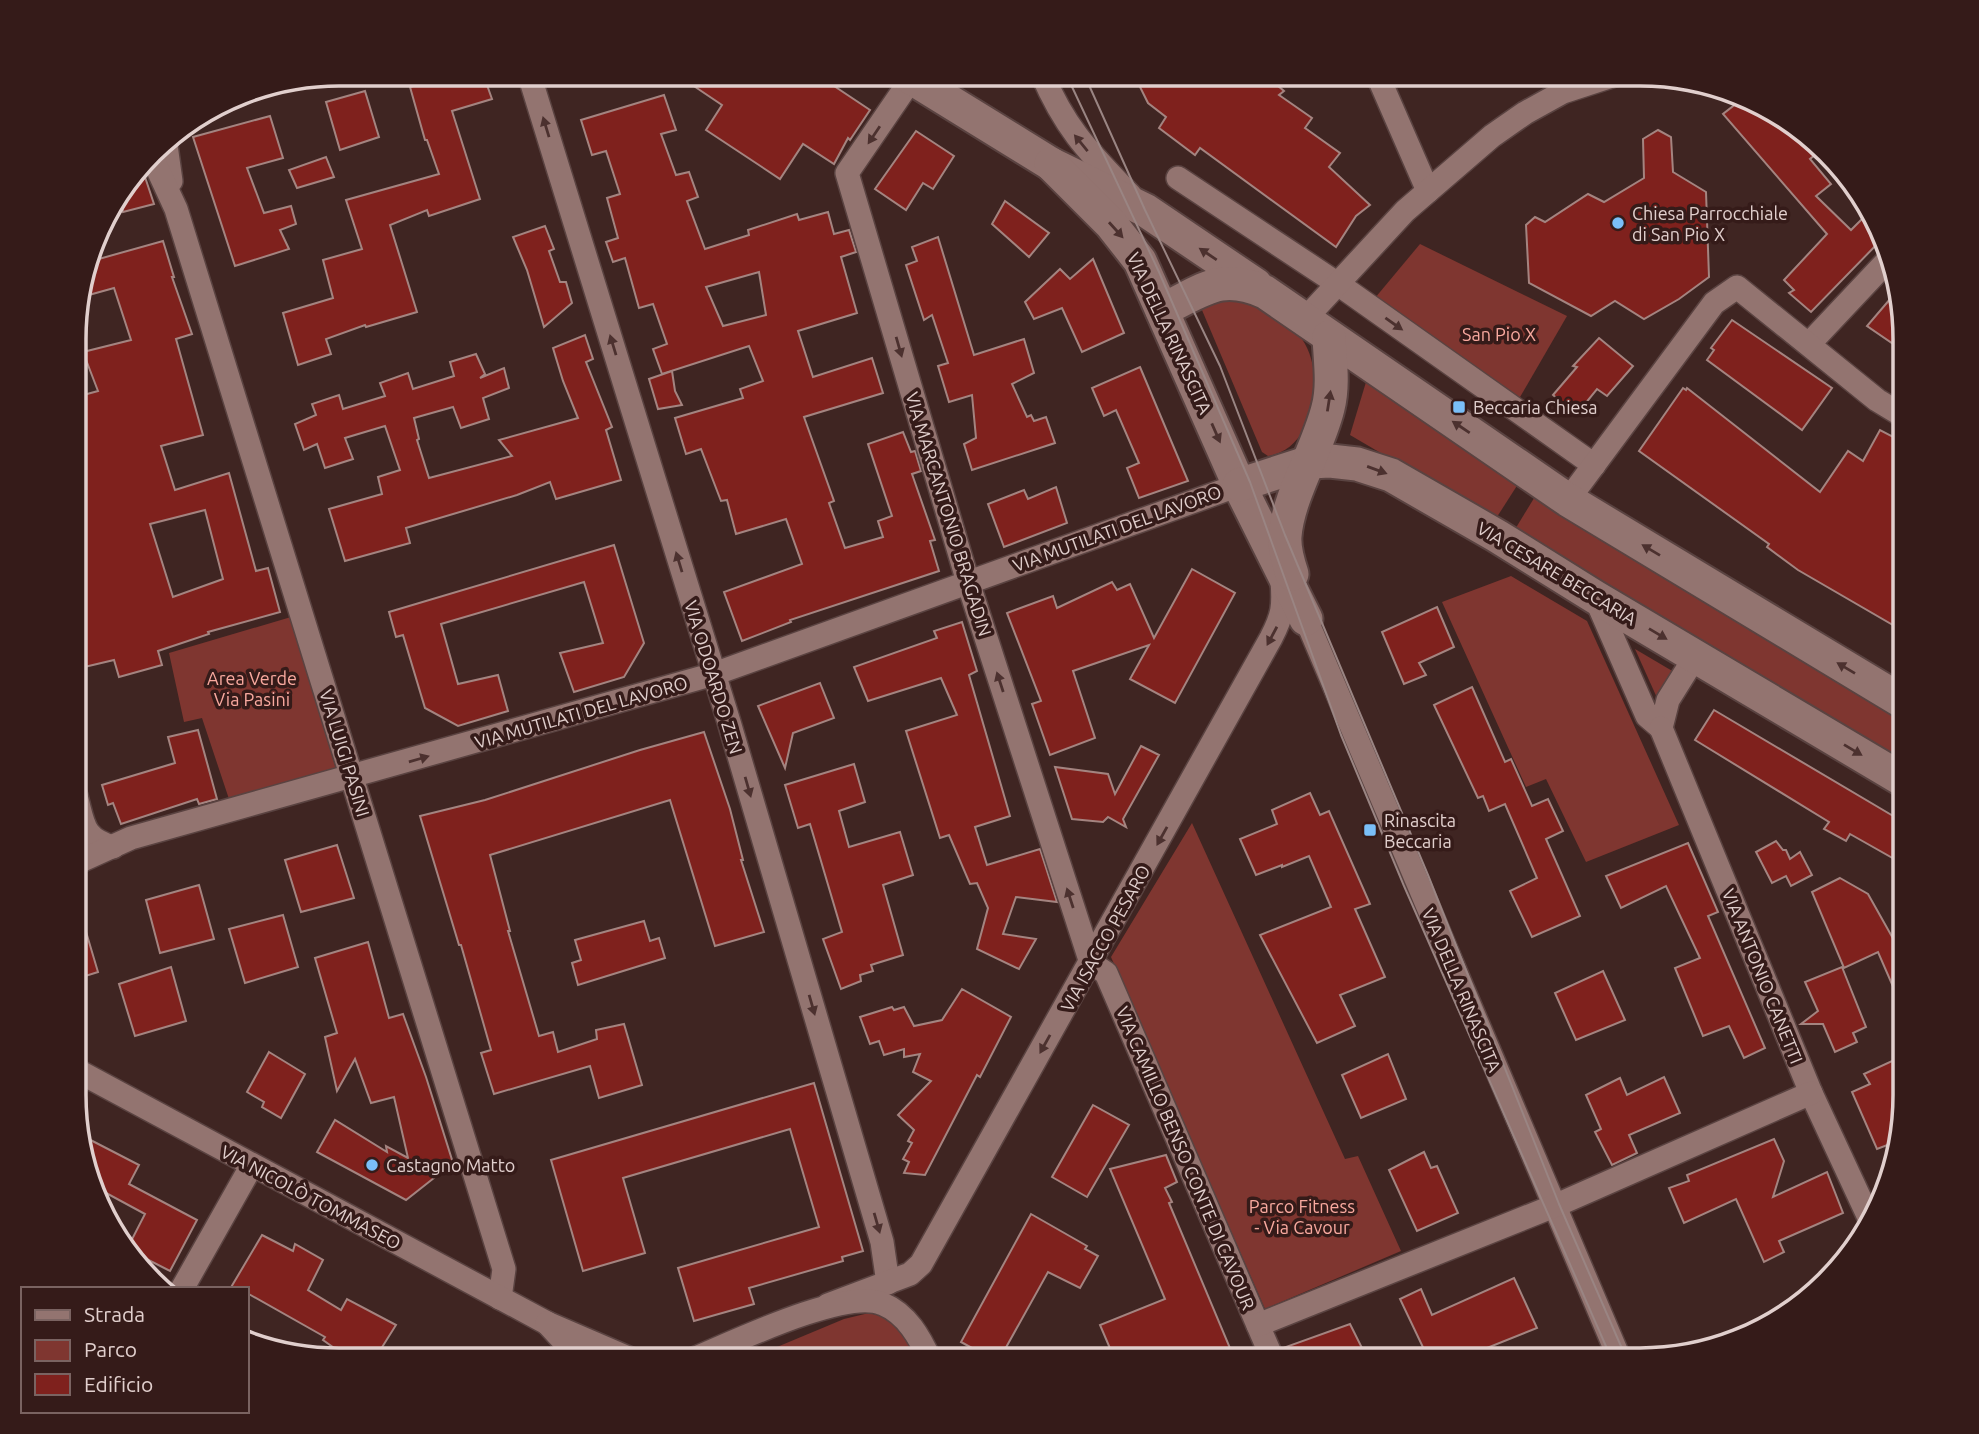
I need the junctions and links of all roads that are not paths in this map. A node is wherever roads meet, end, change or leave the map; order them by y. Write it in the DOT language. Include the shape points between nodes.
graph roads {
  1 [pos="533,86"];
  2 [pos="902,86"];
  3 [pos="924,86"];
  4 [pos="1048,86"];
  5 [pos="1382,86"];
  6 [pos="1581,86"];
  7 [pos="167,153"];
  8 [pos="1051,164"];
  9 [pos="155,165"];
  10 [pos="1178,178"];
  11 [pos="1428,191"];
  12 [pos="176,209"];
  13 [pos="1145,209"];
  14 [pos="1883,266"];
  15 [pos="1338,284"];
  16 [pos="1265,292"];
  17 [pos="1162,310"];
  18 [pos="1317,328"];
  19 [pos="1809,344"];
  20 [pos="1893,409"];
  21 [pos="1310,462"];
  22 [pos="1594,465"];
  23 [pos="1239,485"];
  24 [pos="1568,500"];
  25 [pos="1280,571"];
  26 [pos="968,582"];
  27 [pos="1595,597"];
  28 [pos="1306,619"];
  29 [pos="1695,657"];
  30 [pos="714,674"];
  31 [pos="1893,696"];
  32 [pos="1661,728"];
  33 [pos="1893,774"];
  34 [pos="353,778"];
  35 [pos="86,841"];
  36 [pos="113,847"];
  37 [pos="86,859"];
  38 [pos="1091,963"];
  39 [pos="86,1075"];
  40 [pos="1811,1093"];
  41 [pos="252,1165"];
  42 [pos="1553,1206"];
  43 [pos="1865,1210"];
  44 [pos="888,1283"];
  45 [pos="182,1287"];
  46 [pos="500,1298"];
  47 [pos="828,1305"];
  48 [pos="547,1323"];
  49 [pos="1258,1325"];
  50 [pos="570,1348"];
  51 [pos="605,1348"];
  52 [pos="721,1348"];
  53 [pos="924,1348"];
  54 [pos="1268,1348"];
  55 [pos="1615,1348"];
  30 -- 1 [label="street, VIA ODOARDO ZEN, one-way"];
  2 -- 26 [label="street, VIA MARCANTONIO BRAGADIN, one-way" via="847,173"];
  3 -- 8 [label="street"];
  13 -- 4 [label="street, one-way" via="1072,132"];
  5 -- 11 [label="street"];
  6 -- 11 [label="street" via="1525,113"];
  7 -- 12 [label="street, VIA LUIGI PASINI"];
  8 -- 13 [label="street"];
  8 -- 17 [label="street, VIA DELLA RINASCITA, one-way" via="1127,242"];
  9 -- 12 [label="street, VIA LUIGI PASINI"];
  10 -- 15 [label="street"];
  11 -- 15 [label="street"];
  12 -- 34 [label="street, VIA LUIGI PASINI"];
  16 -- 13 [label="street, one-way"];
  14 -- 19 [label="street"];
  15 -- 18 [label="street"];
  15 -- 22 [label="street, one-way"];
  16 -- 17 [label="street" via="1247,284 1222,283"];
  16 -- 18 [label="street"];
  17 -- 23 [label="street, VIA DELLA RINASCITA, one-way"];
  21 -- 18 [label="street, one-way" via="1329,404"];
  24 -- 18 [label="street, one-way"];
  19 -- 20 [label="street"];
  19 -- 22 [label="street" via="1737,287 1714,303"];
  21 -- 23 [label="street, VIA CESARE BECCARIA"];
  21 -- 27 [label="street, VIA CESARE BECCARIA, one-way" via="1357,464 1391,475"];
  21 -- 28 [label="street" via="1285,535"];
  22 -- 24 [label="street"];
  23 -- 25 [label="street, VIA DELLA RINASCITA"];
  23 -- 26 [label="street, VIA MUTILATI DEL LAVORO"];
  31 -- 24 [label="street, one-way"];
  25 -- 28 [label="street, VIA DELLA RINASCITA"];
  25 -- 38 [label="street, VIA ISACCO PESARO, one-way" via="1284,604 1278,625"];
  26 -- 30 [label="street, VIA MUTILATI DEL LAVORO"];
  38 -- 26 [label="street, VIA MARCANTONIO BRAGADIN, one-way"];
  27 -- 29 [label="street, VIA CESARE BECCARIA, one-way"];
  27 -- 32 [label="street, VIA ANTONIO CANETTI" via="1647,716"];
  28 -- 42 [label="street, VIA DELLA RINASCITA"];
  29 -- 32 [label="street" via="1668,700"];
  29 -- 33 [label="street, VIA CESARE BECCARIA, one-way"];
  34 -- 30 [label="street, VIA MUTILATI DEL LAVORO, one-way"];
  30 -- 44 [label="street, VIA ODOARDO ZEN, one-way" via="882,1242"];
  32 -- 40 [label="street, VIA ANTONIO CANETTI"];
  34 -- 36 [label="street, VIA MUTILATI DEL LAVORO" via="131,838"];
  34 -- 46 [label="street, VIA LUIGI PASINI" via="504,1269"];
  35 -- 36 [label="street"];
  36 -- 37 [label="street, VIA MUTILATI DEL LAVORO"];
  38 -- 44 [label="street, VIA ISACCO PESARO, one-way" via="921,1264"];
  38 -- 49 [label="street, VIA CAMILLO BENSO CONTE DI CAVOUR" via="1106,973"];
  39 -- 41 [label="street, VIA NICOLÒ TOMMASEO"];
  40 -- 42 [label="street"];
  40 -- 43 [label="street, VIA ANTONIO CANETTI"];
  41 -- 45 [label="street"];
  41 -- 46 [label="street, VIA NICOLÒ TOMMASEO"];
  42 -- 49 [label="street"];
  42 -- 55 [label="street, VIA DELLA RINASCITA"];
  44 -- 47 [label="street, VIA ISACCO PESARO"];
  46 -- 48 [label="street, VIA NICOLÒ TOMMASEO"];
  47 -- 52 [label="street"];
  47 -- 53 [label="street" via="882,1303 904,1318"];
  48 -- 50 [label="street"];
  48 -- 51 [label="street"];
  49 -- 54 [label="street, VIA CAMILLO BENSO CONTE DI CAVOUR"];
}
